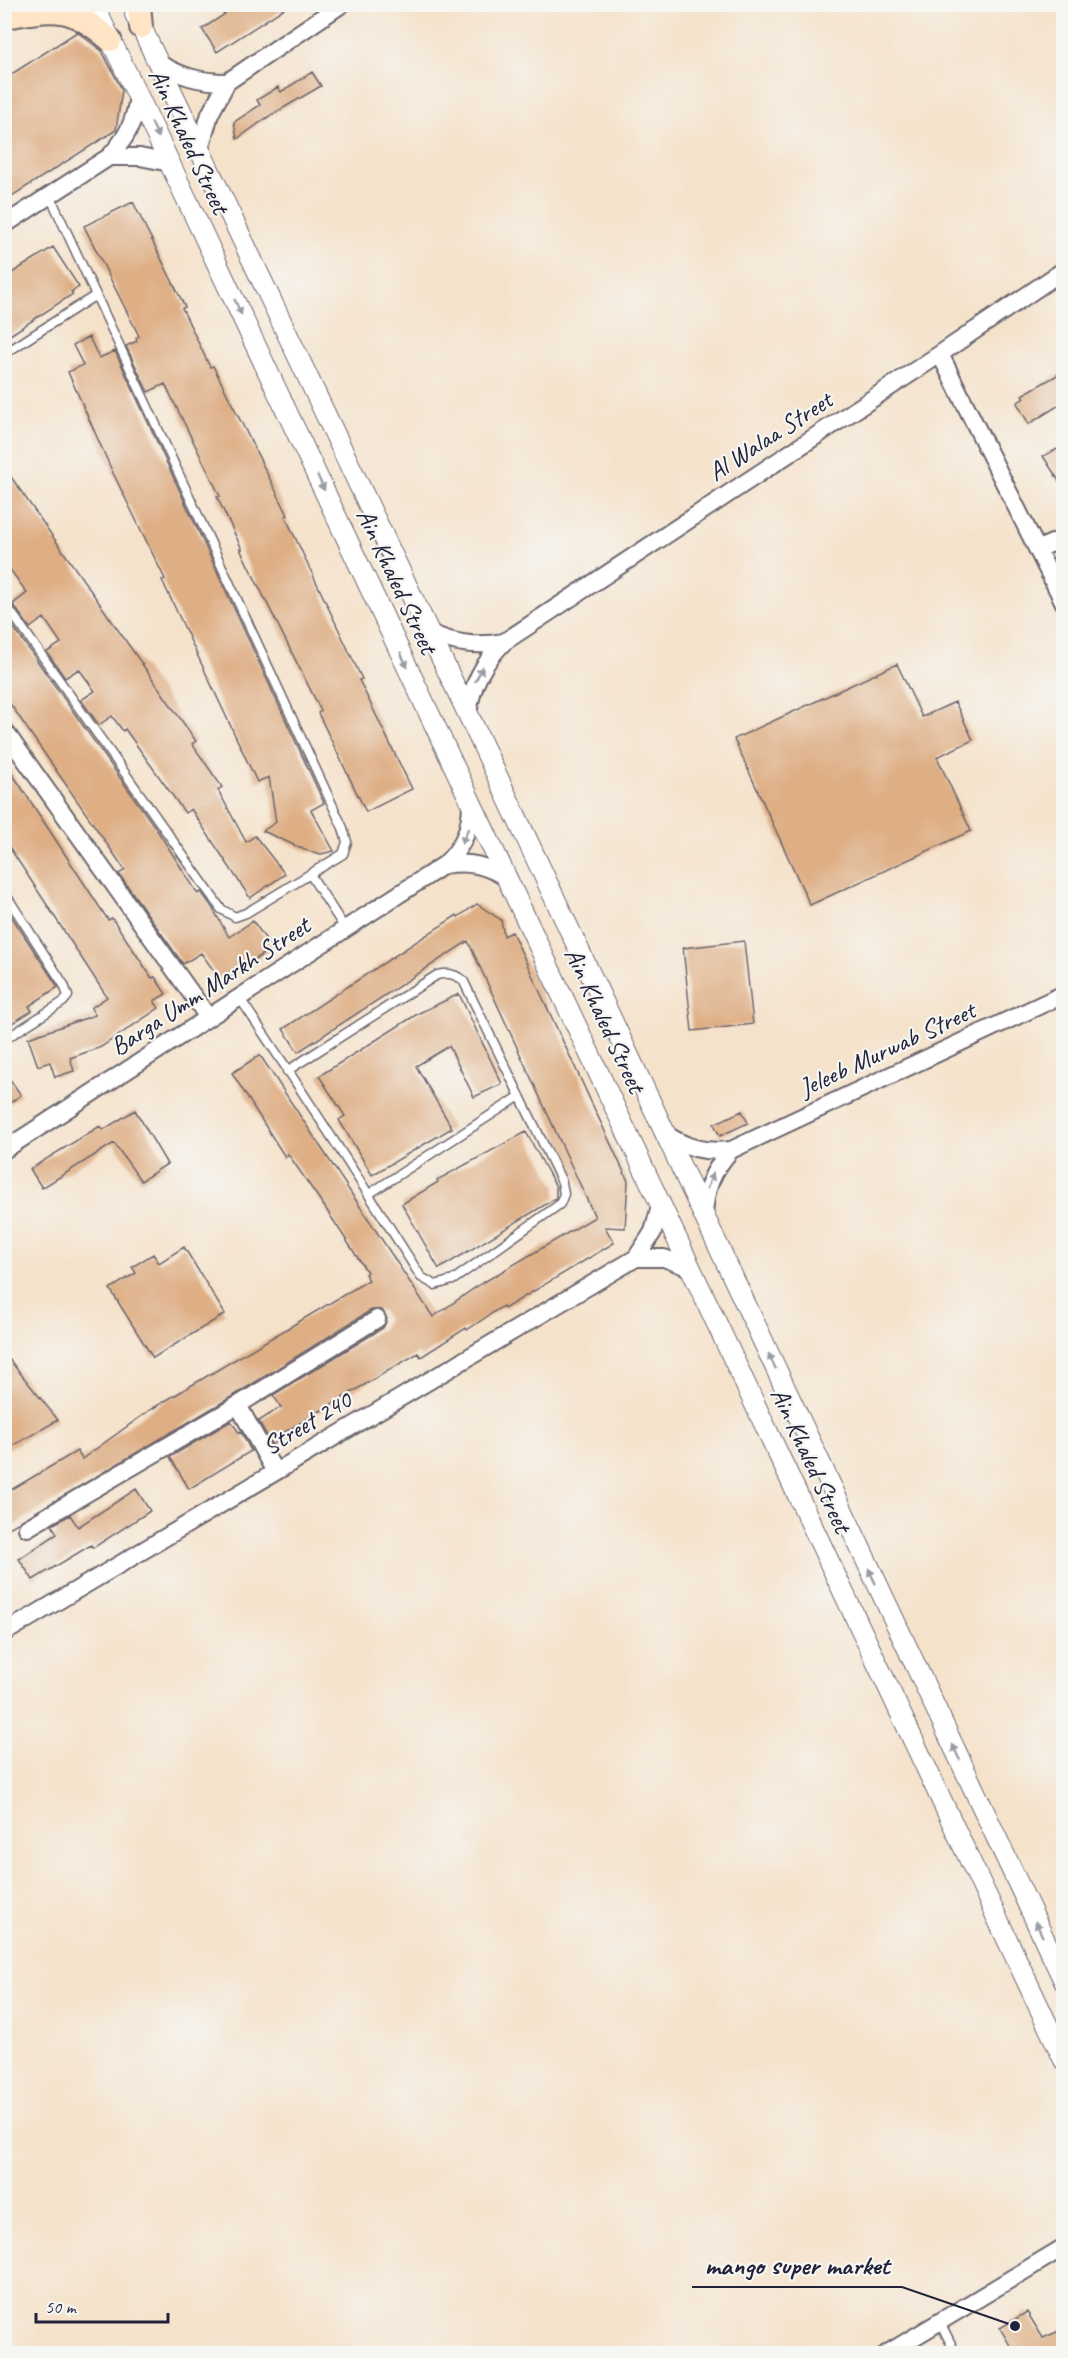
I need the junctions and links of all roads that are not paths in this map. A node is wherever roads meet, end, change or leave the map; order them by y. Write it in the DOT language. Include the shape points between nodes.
graph roads {
  1 [pos="17,4"];
  2 [pos="93,4"];
  3 [pos="130,4"];
  4 [pos="342,4"];
  5 [pos="4,15"];
  6 [pos="140,16"];
  7 [pos="110,40"];
  8 [pos="157,62"];
  9 [pos="227,82"];
  10 [pos="138,96"];
  11 [pos="201,149"];
  12 [pos="110,157"];
  13 [pos="170,163"];
  14 [pos="50,196"];
  15 [pos="4,225"];
  16 [pos="1064,270"];
  17 [pos="96,295"];
  18 [pos="4,354"];
  19 [pos="940,354"];
  20 [pos="1064,538"];
  21 [pos="1038,549"];
  22 [pos="4,602"];
  23 [pos="1064,603"];
  24 [pos="428,632"];
  25 [pos="504,642"];
  26 [pos="468,714"];
  27 [pos="4,730"];
  28 [pos="471,801"];
  29 [pos="444,865"];
  30 [pos="310,874"];
  31 [pos="508,879"];
  32 [pos="4,892"];
  33 [pos="346,930"];
  34 [pos="1064,994"];
  35 [pos="239,996"];
  36 [pos="208,1017"];
  37 [pos="4,1040"];
  38 [pos="287,1071"];
  39 [pos="520,1096"];
  40 [pos="664,1133"];
  41 [pos="4,1150"];
  42 [pos="731,1150"];
  43 [pos="369,1194"];
  44 [pos="661,1203"];
  45 [pos="704,1217"];
  46 [pos="636,1258"];
  47 [pos="690,1268"];
  48 [pos="377,1319"];
  49 [pos="238,1405"];
  50 [pos="275,1472"];
  51 [pos="27,1528"];
  52 [pos="4,1633"];
  53 [pos="1064,1982"];
  54 [pos="1064,2060"];
  55 [pos="1064,2247"];
  56 [pos="940,2322"];
  57 [pos="886,2354"];
  58 [pos="956,2354"];
  1 -- 5 [label="main road"];
  2 -- 7 [label="street, Ain Khaled Street"];
  3 -- 6 [label="street, Ain Khaled Street"];
  4 -- 9 [label="street"];
  5 -- 7 [label="main road" via="69,12 87,20"];
  6 -- 8 [label="street, Ain Khaled Street"];
  7 -- 10 [label="street, Ain Khaled Street"];
  8 -- 9 [label="street" via="190,79"];
  8 -- 11 [label="street, Ain Khaled Street"];
  9 -- 11 [label="street" via="210,114"];
  10 -- 12 [label="street" via="130,129"];
  10 -- 13 [label="street, Ain Khaled Street, one-way"];
  11 -- 24 [label="street, Ain Khaled Street"];
  12 -- 13 [label="street"];
  12 -- 14 [label="street"];
  13 -- 28 [label="street, Ain Khaled Street, one-way"];
  14 -- 15 [label="street"];
  14 -- 17 [label="lane"];
  16 -- 19 [label="street, Al Walaa Street"];
  17 -- 18 [label="lane"];
  17 -- 30 [label="lane" via="343,828 347,842 343,854"];
  19 -- 21 [label="street"];
  19 -- 25 [label="street, Al Walaa Street"];
  20 -- 21 [label="street"];
  21 -- 23 [label="street"];
  22 -- 30 [label="lane" via="221,909 235,917 246,913"];
  24 -- 25 [label="street, Al Walaa Street" via="465,645"];
  24 -- 26 [label="street, Ain Khaled Street"];
  26 -- 25 [label="street, Al Walaa Street, one-way" via="478,674"];
  26 -- 40 [label="street, Ain Khaled Street"];
  27 -- 36 [label="street"];
  28 -- 29 [label="street, Barga Umm Markh Street, one-way" via="466,837"];
  28 -- 31 [label="street, Ain Khaled Street"];
  29 -- 31 [label="street" via="478,864"];
  29 -- 33 [label="street, Barga Umm Markh Street"];
  30 -- 33 [label="lane"];
  31 -- 44 [label="street, Ain Khaled Street"];
  32 -- 37 [label="lane" via="68,996"];
  33 -- 35 [label="street, Barga Umm Markh Street"];
  34 -- 42 [label="street, Jeleeb Murwab Street"];
  35 -- 36 [label="street, Barga Umm Markh Street"];
  35 -- 38 [label="lane"];
  36 -- 41 [label="street, Barga Umm Markh Street"];
  38 -- 39 [label="lane" via="437,975 451,973 463,980"];
  38 -- 43 [label="lane"];
  39 -- 43 [label="lane"];
  39 -- 43 [label="lane" via="562,1182 563,1199 453,1280 435,1285 421,1277"];
  40 -- 42 [label="street, Jeleeb Murwab Street" via="696,1150"];
  40 -- 45 [label="street, Ain Khaled Street"];
  45 -- 42 [label="street, Jeleeb Murwab Street, one-way" via="709,1180"];
  44 -- 46 [label="street, Street 240" via="653,1232"];
  44 -- 47 [label="street, Ain Khaled Street"];
  53 -- 45 [label="street, Ain Khaled Street, one-way"];
  46 -- 47 [label="street" via="664,1258"];
  46 -- 50 [label="street, Street 240"];
  47 -- 54 [label="street, Ain Khaled Street"];
  48 -- 49 [label="street"];
  49 -- 50 [label="street"];
  49 -- 51 [label="street"];
  50 -- 52 [label="street, Street 240"];
  55 -- 56 [label="street"];
  56 -- 57 [label="street"];
  56 -- 58 [label="lane"];
}
